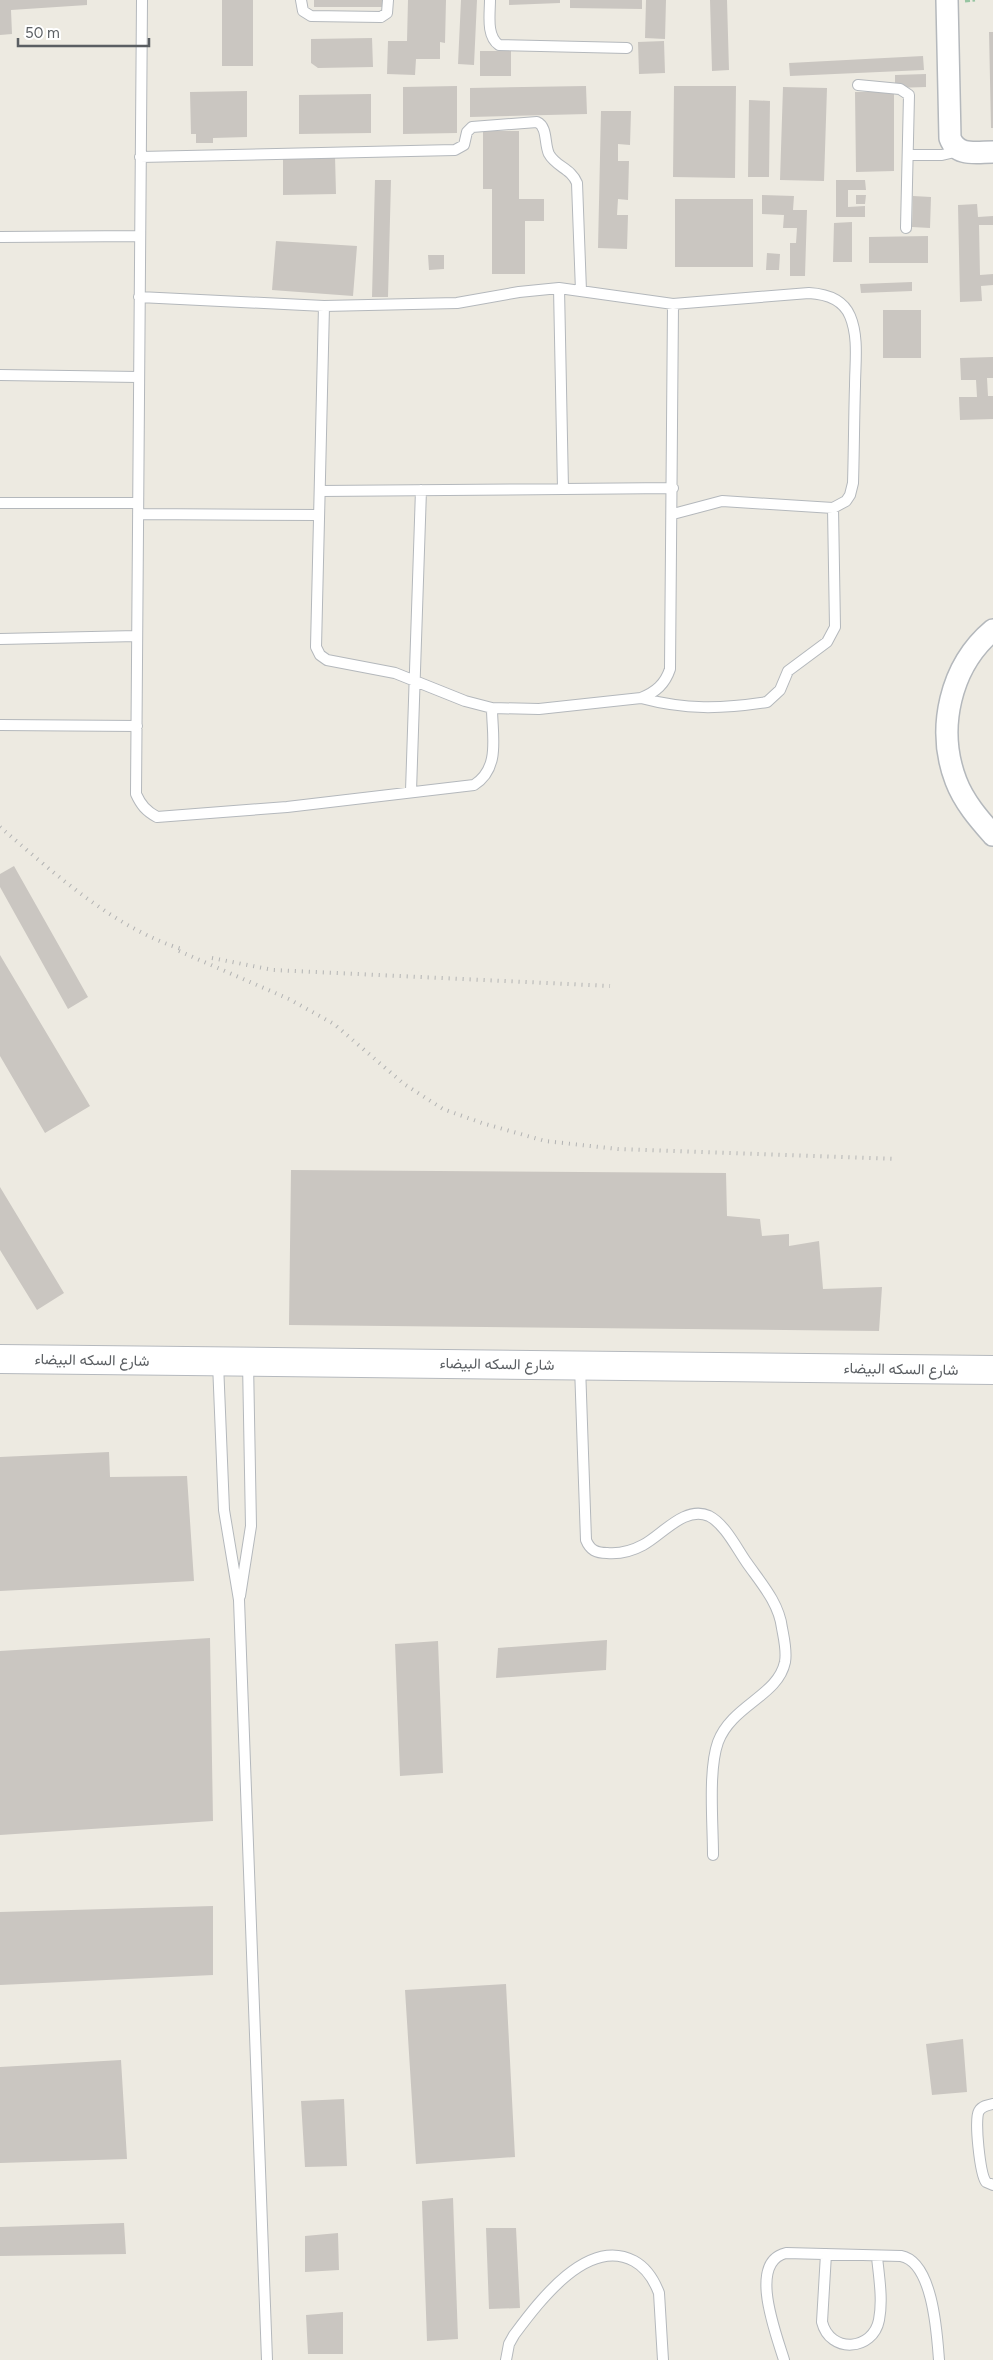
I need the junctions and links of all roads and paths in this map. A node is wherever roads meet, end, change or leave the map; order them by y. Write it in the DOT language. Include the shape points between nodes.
graph roads {
  1 [pos="142,0"];
  2 [pos="301,0"];
  3 [pos="388,0"];
  4 [pos="490,0"];
  5 [pos="947,0"];
  6 [pos="626,48"];
  7 [pos="858,85"];
  8 [pos="959,151"];
  9 [pos="993,152"];
  10 [pos="908,155"];
  11 [pos="140,157"];
  12 [pos="906,228"];
  13 [pos="140,236"];
  14 [pos="0,237"];
  15 [pos="559,288"];
  16 [pos="581,291"];
  17 [pos="139,297"];
  18 [pos="673,304"];
  19 [pos="324,306"];
  20 [pos="0,375"];
  21 [pos="138,377"];
  22 [pos="673,488"];
  23 [pos="563,489"];
  24 [pos="421,490"];
  25 [pos="320,492"];
  26 [pos="0,503"];
  27 [pos="138,503"];
  28 [pos="833,508"];
  29 [pos="138,514"];
  30 [pos="673,514"];
  31 [pos="319,515"];
  32 [pos="993,630"];
  33 [pos="137,636"];
  34 [pos="0,639"];
  35 [pos="414,680"];
  36 [pos="641,698"];
  37 [pos="492,708"];
  38 [pos="0,725"];
  39 [pos="137,726"];
  40 [pos="411,791"];
  41 [pos="991,831"];
  42 [pos="0,1359"];
  43 [pos="218,1362"];
  44 [pos="248,1362"];
  45 [pos="580,1365"];
  46 [pos="993,1370"];
  47 [pos="239,1600"];
  48 [pos="713,1855"];
  49 [pos="993,2104"];
  50 [pos="993,2185"];
  51 [pos="826,2254"];
  52 [pos="878,2257"];
  53 [pos="267,2360"];
  54 [pos="506,2360"];
  55 [pos="662,2360"];
  56 [pos="784,2360"];
  57 [pos="940,2360"];
  1 -- 11 [label="lane"];
  2 -- 3 [label="lane" via="303,11 311,16 381,17 387,13"];
  4 -- 6 [label="lane" via="491,33 499,45"];
  5 -- 8 [label="street" via="950,138"];
  7 -- 10 [label="lane" via="900,89 909,94"];
  8 -- 9 [label="street"];
  8 -- 10 [label="lane" via="942,155"];
  10 -- 12 [label="lane"];
  11 -- 13 [label="lane"];
  11 -- 16 [label="lane" via="455,150 464,145 467,132 472,128 540,122 550,156 570,172 576,182"];
  13 -- 14 [label="lane"];
  13 -- 17 [label="lane"];
  15 -- 16 [label="lane"];
  15 -- 19 [label="lane" via="527,290 457,303"];
  15 -- 23 [label="lane"];
  16 -- 18 [label="lane"];
  17 -- 19 [label="lane"];
  17 -- 21 [label="lane"];
  18 -- 22 [label="lane"];
  18 -- 28 [label="lane" via="809,293 827,296 843,306 850,316 855,347 853,483 846,501"];
  19 -- 25 [label="lane"];
  20 -- 21 [label="lane"];
  21 -- 27 [label="lane"];
  22 -- 23 [label="lane"];
  22 -- 30 [label="lane"];
  23 -- 24 [label="lane"];
  24 -- 25 [label="lane"];
  24 -- 35 [label="lane"];
  25 -- 31 [label="lane"];
  26 -- 27 [label="lane"];
  27 -- 29 [label="lane"];
  28 -- 30 [label="lane" via="722,500"];
  28 -- 36 [label="lane" via="835,627 827,642 788,671 774,697 767,702 706,708 673,706"];
  29 -- 31 [label="lane"];
  29 -- 33 [label="lane"];
  30 -- 36 [label="lane" via="670,669 660,688"];
  31 -- 35 [label="lane" via="315,637 320,655 327,660 382,670"];
  32 -- 41 [label="street" via="960,672 950,701 946,738 956,782 966,802"];
  33 -- 34 [label="lane"];
  33 -- 39 [label="lane"];
  35 -- 37 [label="lane" via="458,699"];
  35 -- 40 [label="lane"];
  36 -- 37 [label="lane" via="539,709"];
  37 -- 40 [label="lane" via="493,759 482,780 463,788"];
  38 -- 39 [label="lane"];
  39 -- 40 [label="lane" via="136,794 147,812 157,817 287,807"];
  42 -- 43 [label="street, شارع السكه البيضاء"];
  43 -- 44 [label="street, شارع السكه البيضاء"];
  43 -- 47 [label="lane" via="224,1510"];
  44 -- 45 [label="street, شارع السكه البيضاء"];
  44 -- 47 [label="lane" via="252,1526"];
  45 -- 46 [label="street, شارع السكه البيضاء"];
  45 -- 48 [label="lane" via="588,1545 599,1553 626,1552 650,1541 685,1516 707,1515 719,1524 781,1617 786,1652 781,1672 773,1685 736,1714 717,1746"];
  47 -- 53 [label="lane"];
  49 -- 50 [label="lane" via="982,2108 977,2116 982,2173 986,2182"];
  51 -- 52 [label="lane"];
  51 -- 52 [label="lane" via="824,2333 831,2340 848,2345 859,2344 870,2337 880,2319"];
  51 -- 56 [label="lane" via="781,2254 767,2270 769,2307"];
  52 -- 57 [label="lane" via="906,2257 919,2269 927,2287"];
  54 -- 55 [label="lane" via="514,2335 563,2278 588,2261 618,2255 646,2271 659,2293"];
}
